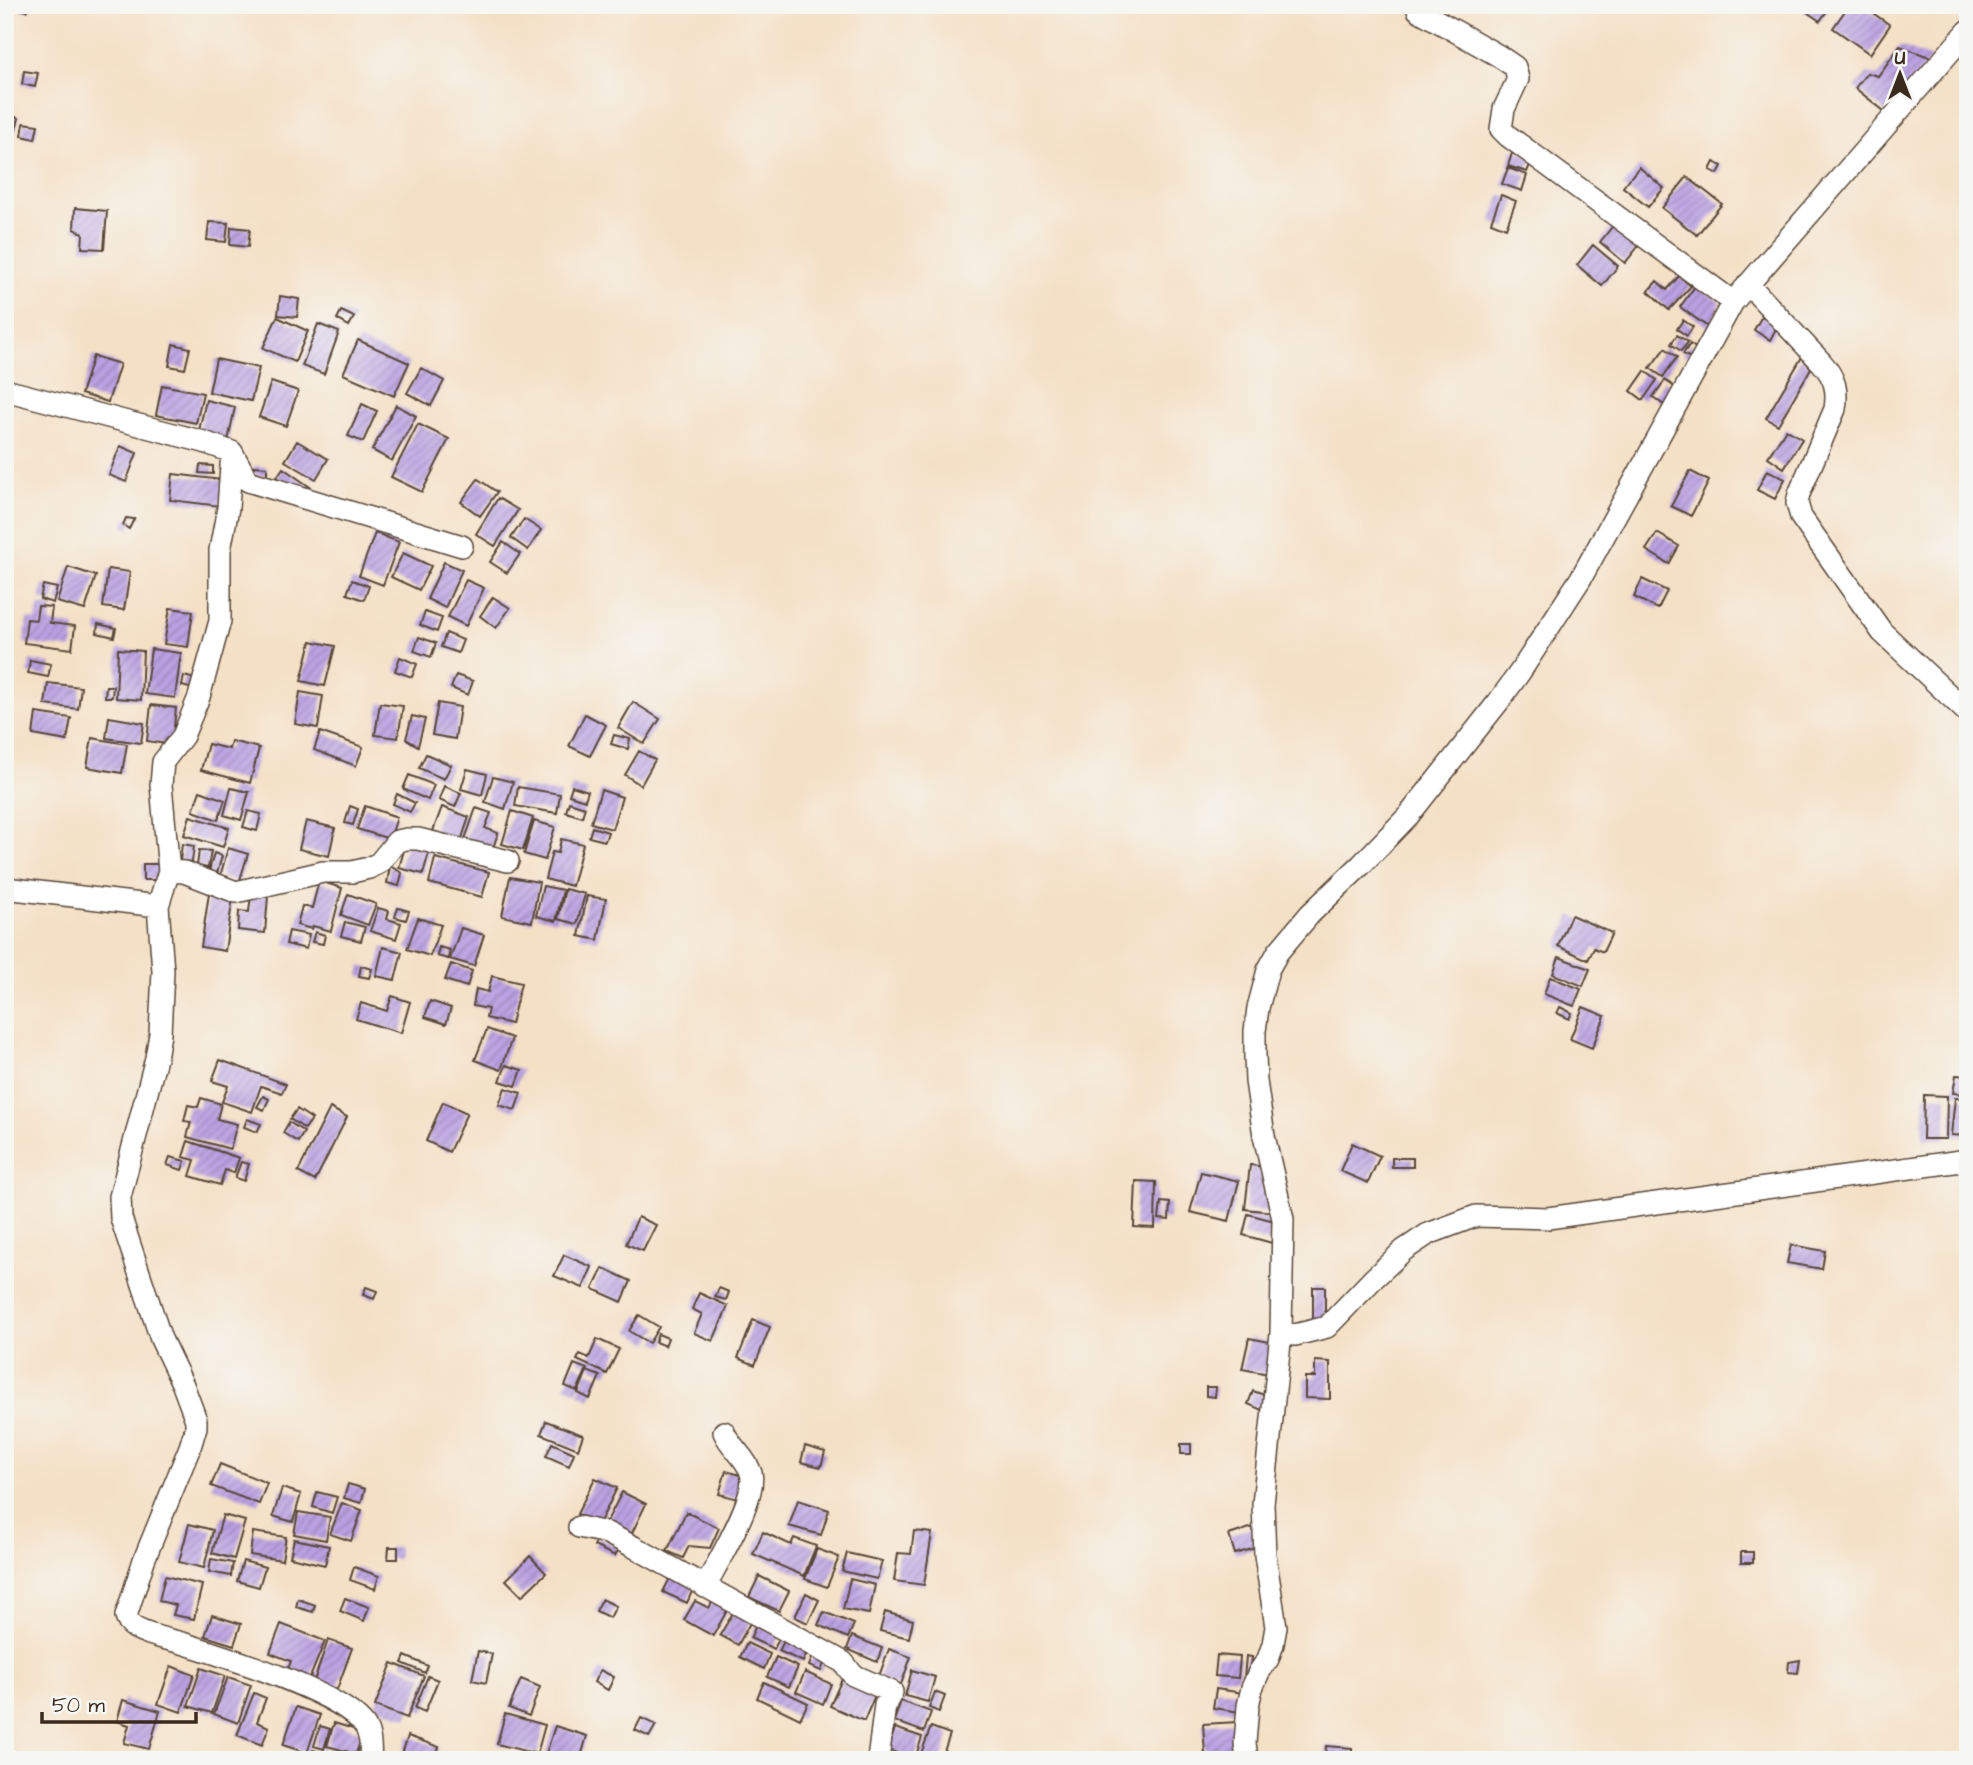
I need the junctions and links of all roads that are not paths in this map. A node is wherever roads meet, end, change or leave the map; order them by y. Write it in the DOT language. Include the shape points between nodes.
graph roads {
  1 [pos="1418,10"];
  2 [pos="1968,31"];
  3 [pos="1748,284"];
  4 [pos="1733,302"];
  5 [pos="5,390"];
  6 [pos="232,452"];
  7 [pos="462,546"];
  8 [pos="1968,713"];
  9 [pos="508,861"];
  10 [pos="169,871"];
  11 [pos="5,888"];
  12 [pos="158,906"];
  13 [pos="1968,1160"];
  14 [pos="1281,1333"];
  15 [pos="724,1432"];
  16 [pos="579,1527"];
  17 [pos="705,1587"];
  18 [pos="370,1760"];
  19 [pos="878,1760"];
  20 [pos="1247,1760"];
  1 -- 4 [label="street" via="1515,67 1518,79 1502,117 1501,129 1508,136"];
  2 -- 3 [label="street"];
  3 -- 4 [label="street"];
  3 -- 8 [label="street" via="1822,363 1836,385 1835,409 1799,494 1801,517 1882,632"];
  4 -- 14 [label="street" via="1581,578 1520,672 1409,815 1310,914 1268,970 1258,1008 1255,1056 1265,1136 1283,1219"];
  5 -- 6 [label="street"];
  6 -- 7 [label="street" via="248,481"];
  6 -- 10 [label="street" via="219,550 220,621 199,697 183,736 163,762"];
  9 -- 10 [label="street" via="407,839 397,841 369,868 323,872 236,892 184,872"];
  10 -- 12 [label="street"];
  11 -- 12 [label="street"];
  12 -- 18 [label="street" via="163,971 160,1034 119,1208 161,1339 196,1427 144,1560 127,1621 136,1629 304,1686 352,1713 367,1730"];
  13 -- 14 [label="street" via="1548,1218 1476,1216 1428,1234 1404,1250 1327,1328 1295,1335"];
  14 -- 20 [label="street" via="1263,1504 1276,1627 1248,1706"];
  15 -- 17 [label="street" via="747,1464 752,1483 746,1506"];
  16 -- 17 [label="street" via="607,1533"];
  17 -- 19 [label="street" via="843,1662 853,1675 892,1692 885,1705"];
}
